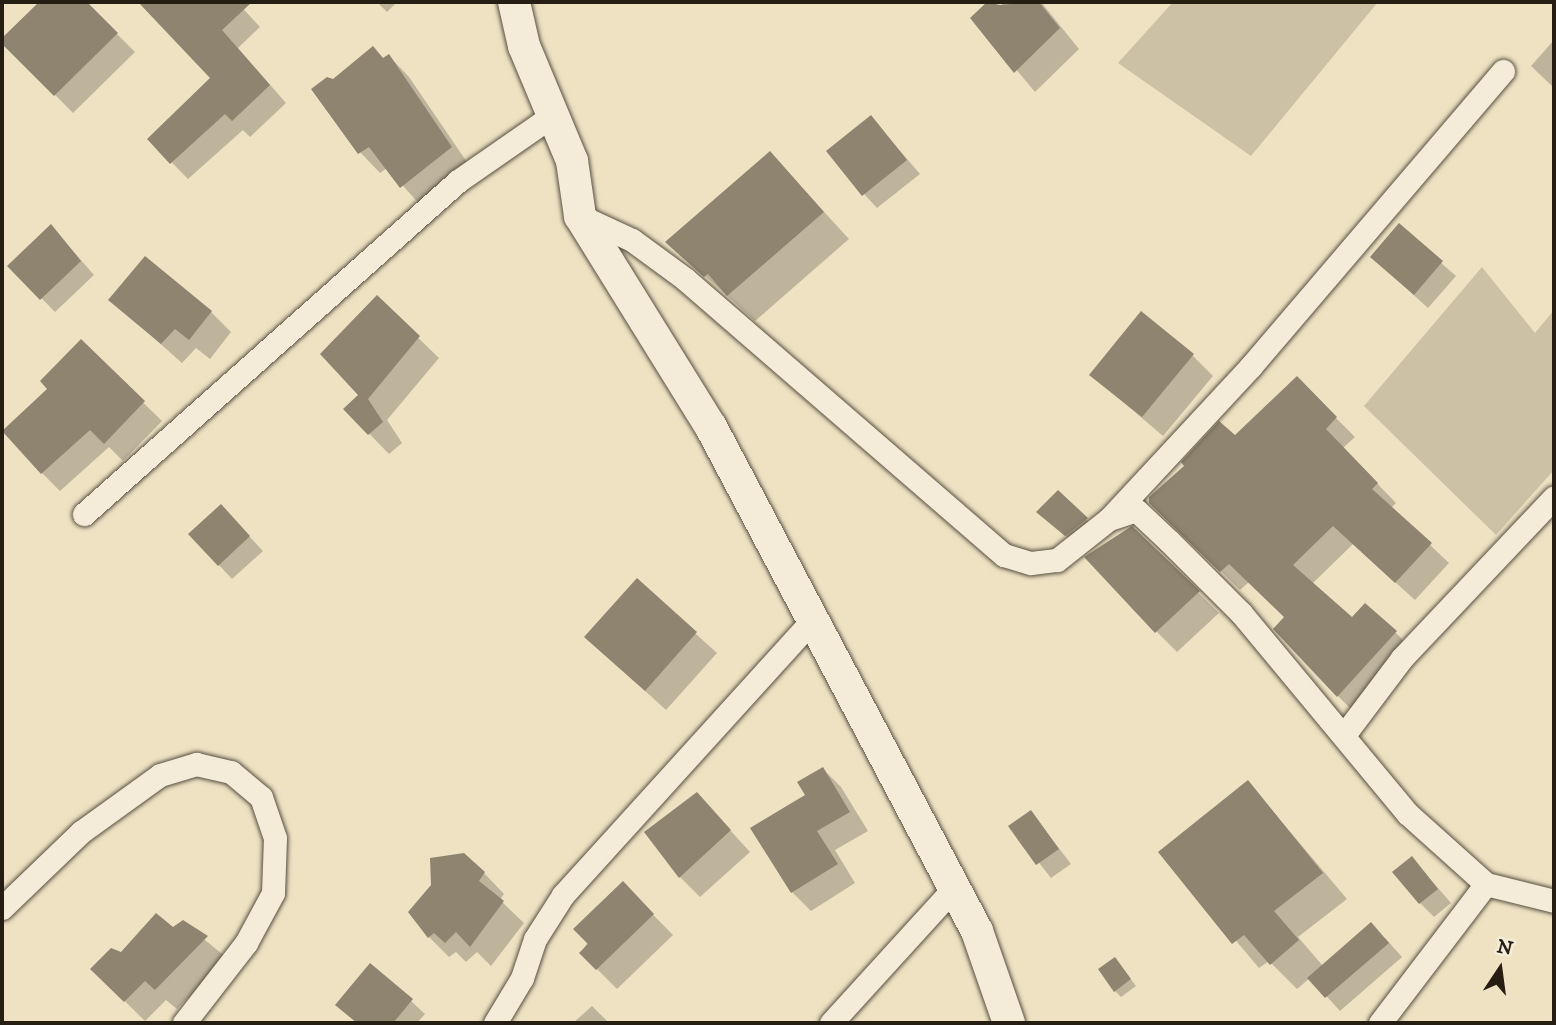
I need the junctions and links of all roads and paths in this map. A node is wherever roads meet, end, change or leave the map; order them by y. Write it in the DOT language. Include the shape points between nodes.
graph roads {
  1 [pos="514,2"];
  2 [pos="1503,71"];
  3 [pos="553,115"];
  4 [pos="580,216"];
  5 [pos="1554,497"];
  6 [pos="84,514"];
  7 [pos="1109,519"];
  8 [pos="813,620"];
  9 [pos="1344,736"];
  10 [pos="1486,884"];
  11 [pos="954,888"];
  12 [pos="1554,901"];
  13 [pos="2,908"];
  14 [pos="184,1023"];
  15 [pos="495,1023"];
  16 [pos="831,1023"];
  17 [pos="1009,1023"];
  18 [pos="1380,1023"];
  1 -- 3 [label="main road" via="524,47"];
  2 -- 7 [label="street" via="1251,366"];
  3 -- 4 [label="main road" via="572,161"];
  3 -- 6 [label="street" via="458,181"];
  4 -- 7 [label="street" via="632,240 685,279 1004,555 1031,563 1057,560"];
  4 -- 8 [label="main road" via="711,427"];
  5 -- 9 [label="street" via="1402,658"];
  7 -- 9 [label="street" via="1136,510 1241,613"];
  8 -- 11 [label="main road"];
  8 -- 15 [label="street" via="563,895 535,940 522,978"];
  9 -- 10 [label="street" via="1408,814"];
  10 -- 12 [label="street"];
  10 -- 18 [label="street"];
  11 -- 16 [label="street"];
  11 -- 17 [label="main road" via="977,932"];
  13 -- 14 [label="street" via="81,832 160,775 195,764 231,772 261,797 275,838 274,894 246,943"];
}
